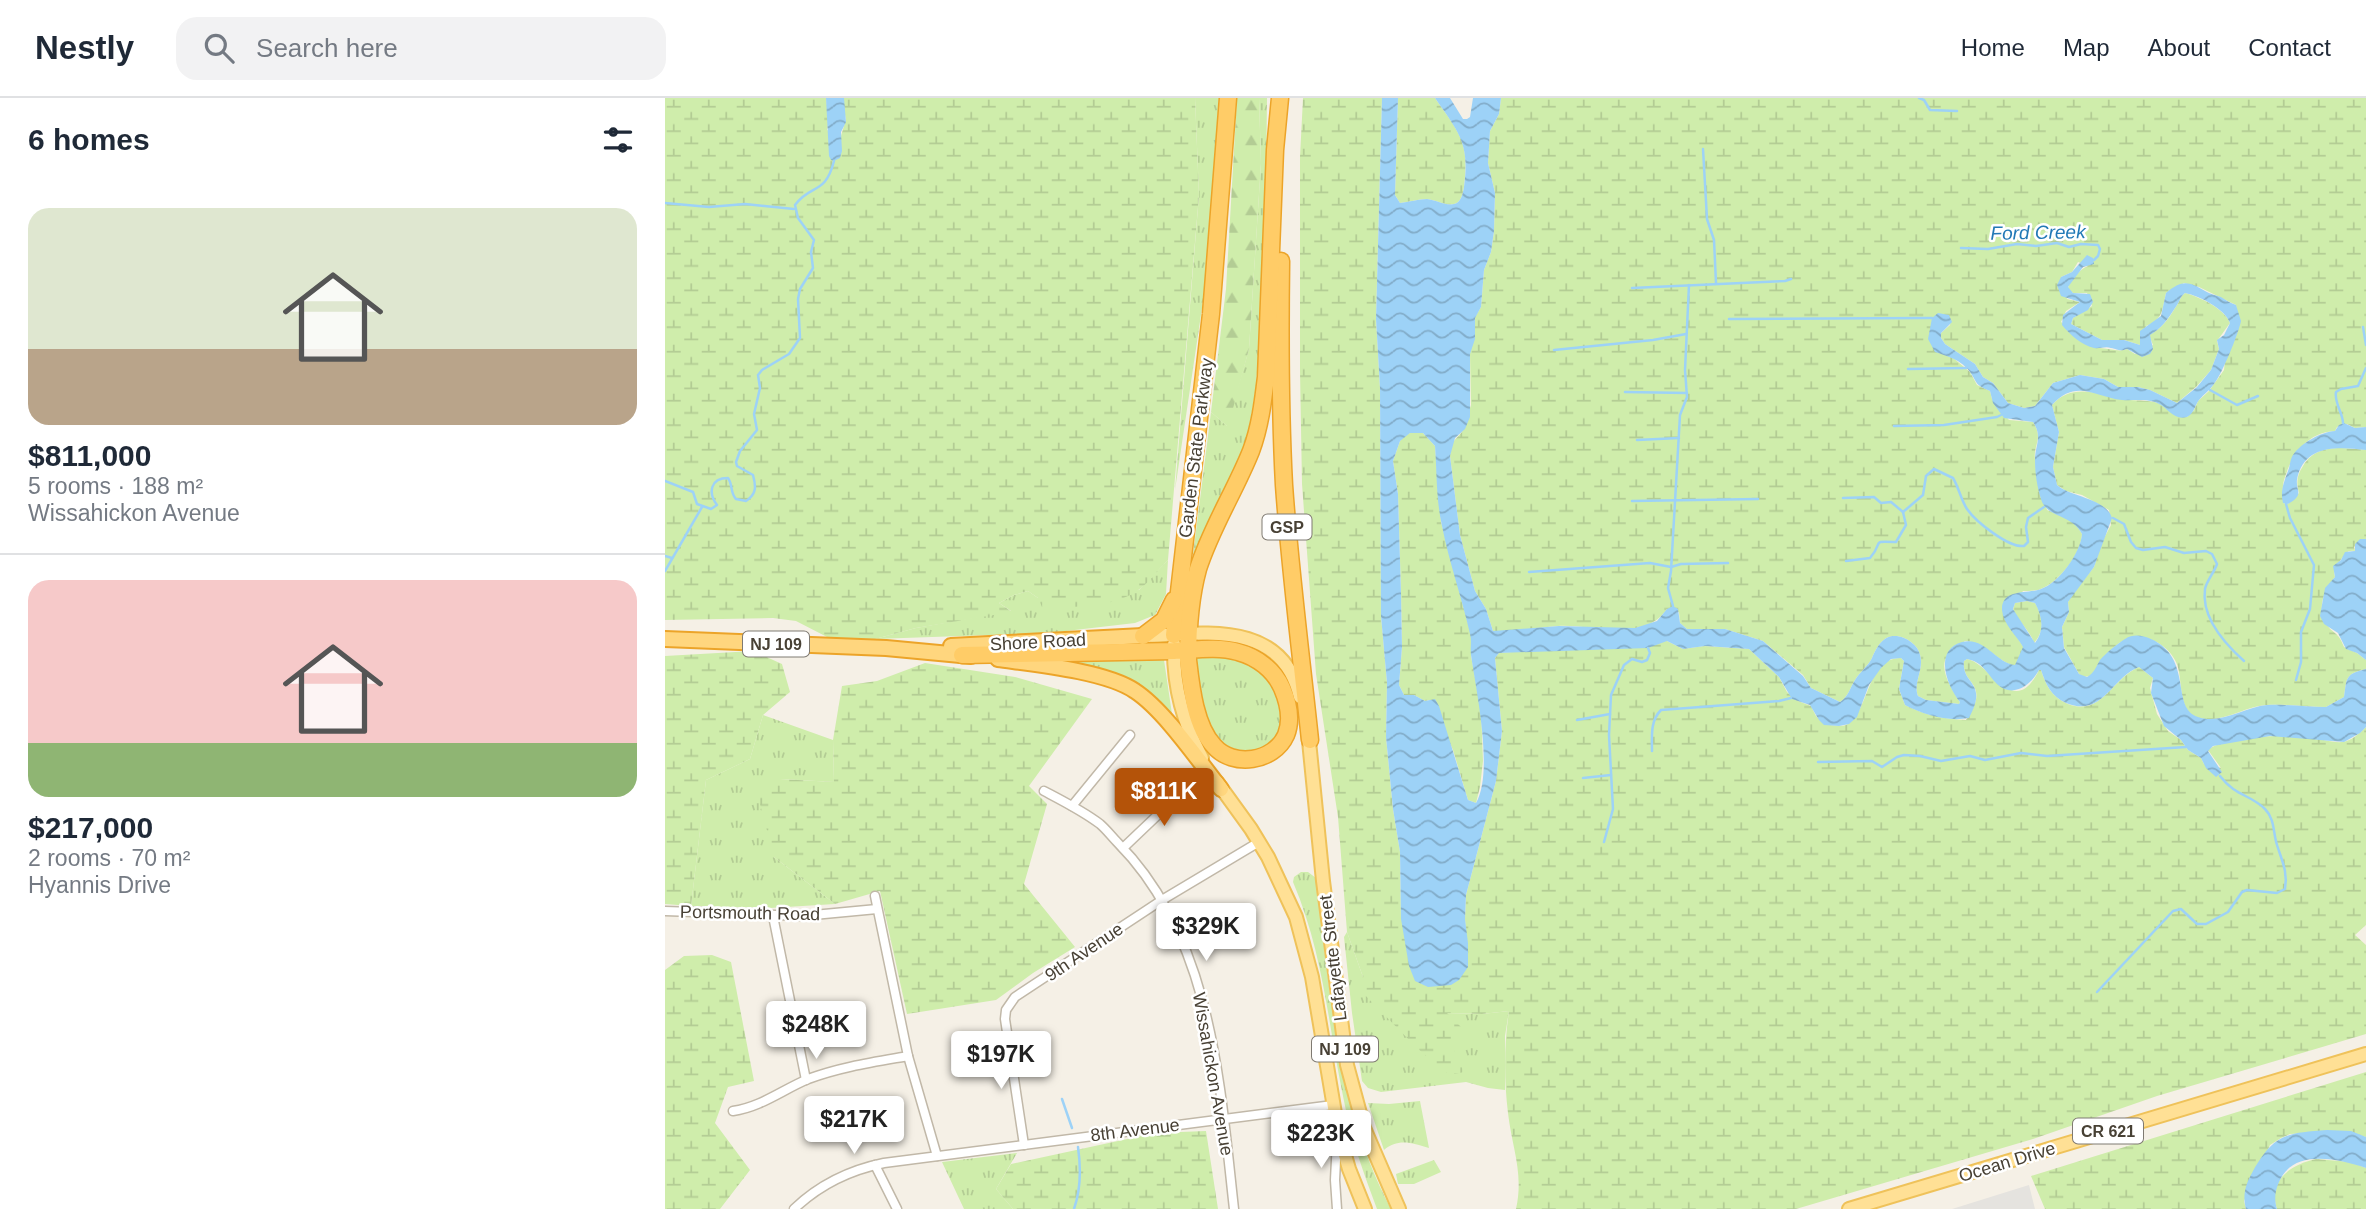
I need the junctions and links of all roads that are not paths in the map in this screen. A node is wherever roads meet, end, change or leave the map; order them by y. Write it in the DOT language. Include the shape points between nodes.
graph roads {
  1 [pos="1229,98"];
  2 [pos="1282,98"];
  3 [pos="1179,591"];
  4 [pos="1143,636"];
  5 [pos="665,639"];
  6 [pos="1181,643"];
  7 [pos="886,648"];
  8 [pos="962,655"];
  9 [pos="1129,734"];
  10 [pos="1310,740"];
  11 [pos="1186,788"];
  12 [pos="1221,789"];
  13 [pos="1044,792"];
  14 [pos="1072,806"];
  15 [pos="1259,842"];
  16 [pos="1123,848"];
  17 [pos="875,897"];
  18 [pos="1162,900"];
  19 [pos="877,909"];
  20 [pos="665,911"];
  21 [pos="773,916"];
  22 [pos="2366,1054"];
  23 [pos="908,1056"];
  24 [pos="806,1080"];
  25 [pos="1333,1105"];
  26 [pos="733,1111"];
  27 [pos="1224,1119"];
  28 [pos="1338,1130"];
  29 [pos="1024,1144"];
  30 [pos="937,1156"];
  31 [pos="875,1165"];
  32 [pos="794,1209"];
  33 [pos="897,1209"];
  34 [pos="1234,1209"];
  35 [pos="1337,1209"];
  36 [pos="1365,1209"];
  37 [pos="1399,1209"];
  38 [pos="1849,1209"];
  1 -- 3 [label="highway, Garden State Parkway" via="1211,314"];
  2 -- 6 [label="highway" via="1261,415 1251,450 1199,568"];
  2 -- 10 [label="highway, GSP" via="1282,450"];
  3 -- 4 [label="highway" via="1164,620"];
  3 -- 6 [label="highway, Garden State Parkway"];
  4 -- 6 [label="main road, Shore Road / NJ 109"];
  4 -- 7 [label="highway, Shore Road / NJ 109"];
  5 -- 7 [label="highway, Shore Road / NJ 109"];
  6 -- 6 [label="highway" via="1237,652 1271,671 1289,713 1286,733 1273,750 1246,760 1214,747 1197,708"];
  6 -- 8 [label="highway"];
  6 -- 10 [label="main road, NJ 109" via="1235,635 1273,651 1297,686"];
  6 -- 12 [label="main road, Garden State Parkway" via="1176,678 1183,713 1199,753"];
  7 -- 8 [label="highway, Shore Road / NJ 109"];
  8 -- 12 [label="highway, NJ 109" via="1095,675 1124,684 1151,703"];
  9 -- 14 [label="street"];
  10 -- 37 [label="main road, Lafayette Street / NJ 109" via="1347,1065 1364,1128"];
  11 -- 16 [label="street"];
  12 -- 15 [label="main road, Lafayette Street / NJ 109"];
  13 -- 14 [label="street, Wissahickon Avenue"];
  14 -- 16 [label="street, Wissahickon Avenue" via="1100,824"];
  15 -- 18 [label="street, 9th Avenue"];
  15 -- 25 [label="main road, Lafayette Street / NJ 109" via="1286,893 1305,946"];
  16 -- 18 [label="street, Wissahickon Avenue"];
  17 -- 19 [label="street"];
  18 -- 27 [label="street, Wissahickon Avenue" via="1196,979"];
  18 -- 29 [label="street, 9th Avenue" via="1015,997 1006,1010"];
  19 -- 21 [label="street, Portsmouth Road"];
  19 -- 23 [label="street"];
  20 -- 21 [label="street, Portsmouth Road"];
  21 -- 24 [label="street"];
  22 -- 38 [label="main road, Ocean Drive / CR 621"];
  23 -- 24 [label="street"];
  23 -- 30 [label="street"];
  24 -- 26 [label="street" via="758,1105"];
  25 -- 27 [label="street, 8th Avenue"];
  25 -- 28 [label="main road, Lafayette Street / NJ 109"];
  27 -- 29 [label="street, 8th Avenue"];
  27 -- 34 [label="street, Wissahickon Avenue"];
  28 -- 35 [label="street"];
  28 -- 36 [label="main road, Lafayette Street / NJ 109"];
  29 -- 30 [label="street, 8th Avenue"];
  30 -- 31 [label="street, 8th Avenue"];
  31 -- 32 [label="street, 8th Avenue" via="835,1180"];
  31 -- 33 [label="street"];
}
